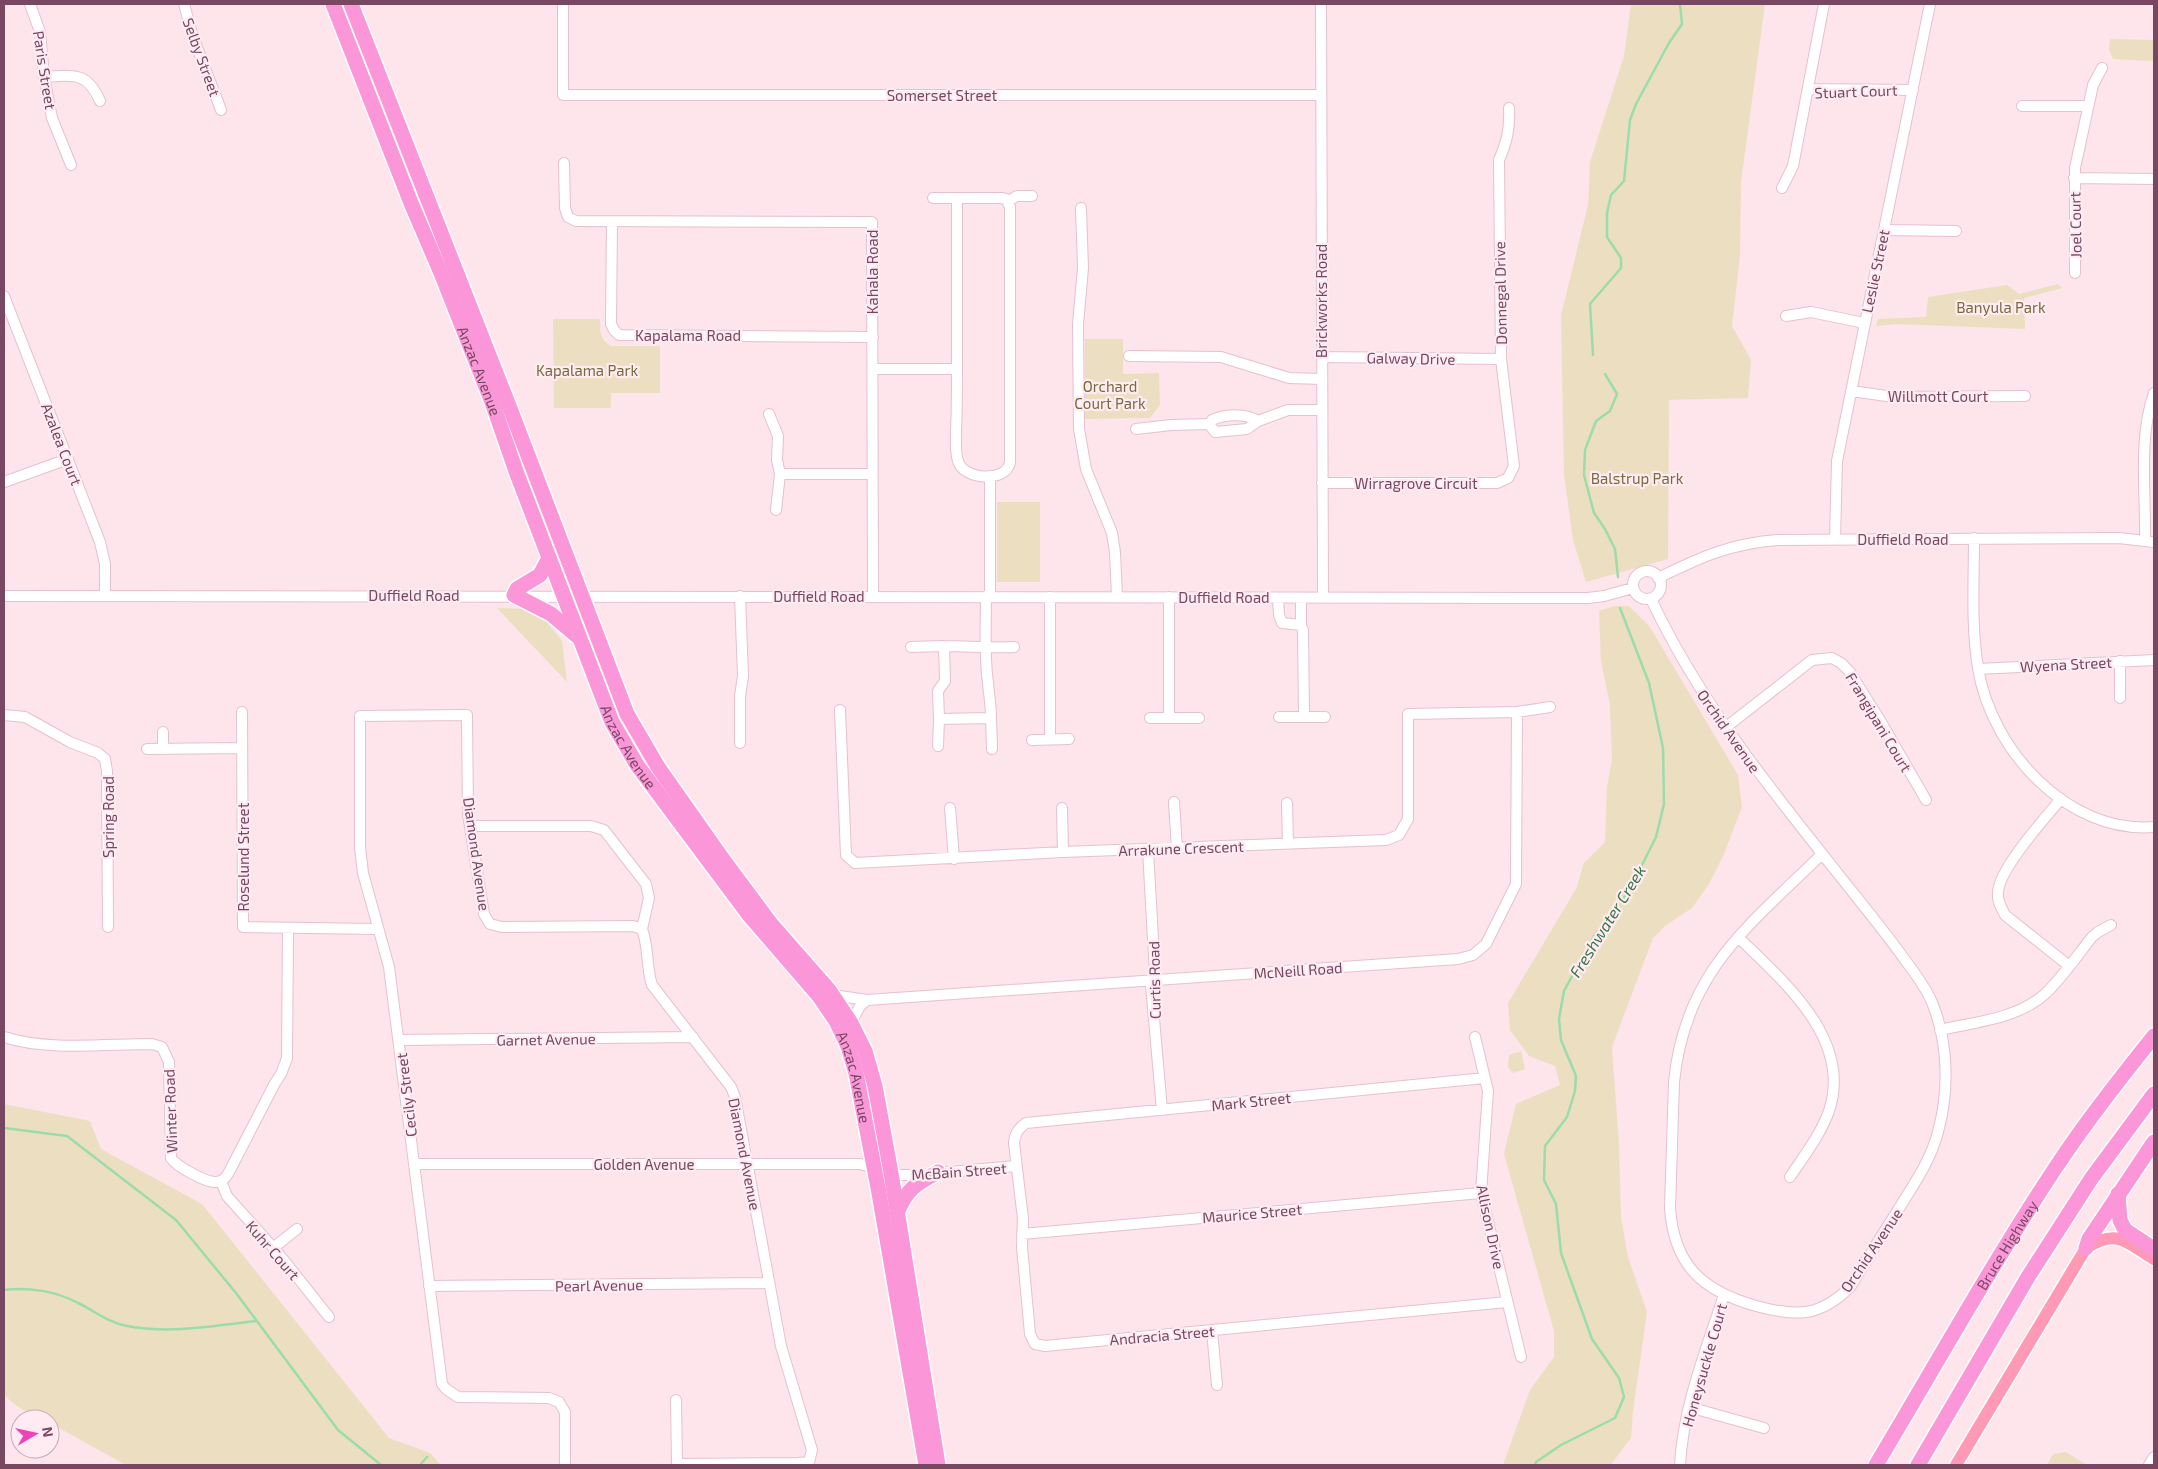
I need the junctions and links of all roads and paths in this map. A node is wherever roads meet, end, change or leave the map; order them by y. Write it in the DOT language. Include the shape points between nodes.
graph roads {
  1 [pos="30,4"];
  2 [pos="184,4"];
  3 [pos="333,4"];
  4 [pos="351,4"];
  5 [pos="563,4"];
  6 [pos="1321,4"];
  7 [pos="1824,4"];
  8 [pos="1930,4"];
  9 [pos="2102,68"];
  10 [pos="44,77"];
  11 [pos="1809,89"];
  12 [pos="1913,90"];
  13 [pos="1321,95"];
  14 [pos="100,101"];
  15 [pos="2022,106"];
  16 [pos="2088,106"];
  17 [pos="1509,108"];
  18 [pos="221,110"];
  19 [pos="564,163"];
  20 [pos="70,165"];
  21 [pos="2074,178"];
  22 [pos="2154,179"];
  23 [pos="1782,188"];
  24 [pos="1032,196"];
  25 [pos="933,198"];
  26 [pos="957,198"];
  27 [pos="1008,201"];
  28 [pos="1081,208"];
  29 [pos="612,222"];
  30 [pos="1884,230"];
  31 [pos="1956,231"];
  32 [pos="2075,272"];
  33 [pos="4,296"];
  34 [pos="1786,316"];
  35 [pos="1864,323"];
  36 [pos="872,337"];
  37 [pos="1130,356"];
  38 [pos="1322,357"];
  39 [pos="1501,358"];
  40 [pos="873,369"];
  41 [pos="957,369"];
  42 [pos="1322,379"];
  43 [pos="1851,391"];
  44 [pos="2154,393"];
  45 [pos="2025,396"];
  46 [pos="2151,412"];
  47 [pos="1322,413"];
  48 [pos="769,414"];
  49 [pos="1258,421"];
  50 [pos="1209,424"];
  51 [pos="1136,429"];
  52 [pos="68,459"];
  53 [pos="784,474"];
  54 [pos="872,474"];
  55 [pos="990,476"];
  56 [pos="1508,478"];
  57 [pos="4,482"];
  58 [pos="1322,483"];
  59 [pos="776,510"];
  60 [pos="1974,538"];
  61 [pos="1835,539"];
  62 [pos="2150,541"];
  63 [pos="549,558"];
  64 [pos="1658,578"];
  65 [pos="1633,588"];
  66 [pos="514,595"];
  67 [pos="4,596"];
  68 [pos="105,596"];
  69 [pos="563,596"];
  70 [pos="582,596"];
  71 [pos="740,596"];
  72 [pos="872,596"];
  73 [pos="988,596"];
  74 [pos="1050,597"];
  75 [pos="1117,597"];
  76 [pos="1169,597"];
  77 [pos="1323,597"];
  78 [pos="1278,598"];
  79 [pos="1301,598"];
  80 [pos="1651,599"];
  81 [pos="1301,625"];
  82 [pos="578,637"];
  83 [pos="944,646"];
  84 [pos="986,646"];
  85 [pos="911,647"];
  86 [pos="1014,647"];
  87 [pos="2120,660"];
  88 [pos="2154,660"];
  89 [pos="1978,669"];
  90 [pos="2120,698"];
  91 [pos="1550,706"];
  92 [pos="840,710"];
  93 [pos="242,712"];
  94 [pos="1517,712"];
  95 [pos="4,715"];
  96 [pos="454,715"];
  97 [pos="1304,716"];
  98 [pos="1279,717"];
  99 [pos="1325,717"];
  100 [pos="991,718"];
  101 [pos="1150,718"];
  102 [pos="1169,718"];
  103 [pos="1199,718"];
  104 [pos="938,719"];
  105 [pos="1726,728"];
  106 [pos="163,732"];
  107 [pos="1050,739"];
  108 [pos="1070,739"];
  109 [pos="1032,740"];
  110 [pos="740,742"];
  111 [pos="938,746"];
  112 [pos="163,748"];
  113 [pos="242,748"];
  114 [pos="148,749"];
  115 [pos="992,749"];
  116 [pos="2061,799"];
  117 [pos="1926,800"];
  118 [pos="1174,802"];
  119 [pos="1287,803"];
  120 [pos="950,808"];
  121 [pos="1062,808"];
  122 [pos="470,826"];
  123 [pos="2154,827"];
  124 [pos="1288,844"];
  125 [pos="1177,849"];
  126 [pos="1148,850"];
  127 [pos="1063,852"];
  128 [pos="1822,854"];
  129 [pos="954,859"];
  130 [pos="2111,925"];
  131 [pos="108,927"];
  132 [pos="288,928"];
  133 [pos="378,929"];
  134 [pos="642,929"];
  135 [pos="1738,938"];
  136 [pos="2068,965"];
  137 [pos="1153,980"];
  138 [pos="833,995"];
  139 [pos="867,1000"];
  140 [pos="851,1023"];
  141 [pos="1940,1030"];
  142 [pos="2154,1036"];
  143 [pos="4,1037"];
  144 [pos="693,1037"];
  145 [pos="1475,1037"];
  146 [pos="399,1040"];
  147 [pos="1485,1078"];
  148 [pos="2154,1094"];
  149 [pos="1162,1110"];
  150 [pos="1018,1129"];
  151 [pos="2154,1142"];
  152 [pos="414,1164"];
  153 [pos="747,1164"];
  154 [pos="1016,1166"];
  155 [pos="873,1167"];
  156 [pos="938,1172"];
  157 [pos="891,1173"];
  158 [pos="1790,1177"];
  159 [pos="220,1181"];
  160 [pos="1481,1193"];
  161 [pos="2118,1194"];
  162 [pos="898,1211"];
  163 [pos="297,1229"];
  164 [pos="1022,1234"];
  165 [pos="273,1248"];
  166 [pos="2086,1248"];
  167 [pos="2154,1249"];
  168 [pos="2154,1259"];
  169 [pos="769,1283"];
  170 [pos="429,1286"];
  171 [pos="1724,1296"];
  172 [pos="1507,1302"];
  173 [pos="329,1317"];
  174 [pos="1212,1331"];
  175 [pos="1521,1357"];
  176 [pos="1217,1385"];
  177 [pos="676,1400"];
  178 [pos="1689,1408"];
  179 [pos="1764,1428"];
  180 [pos="2154,1457"];
  181 [pos="677,1464"];
  182 [pos="565,1465"];
  183 [pos="926,1465"];
  184 [pos="938,1465"];
  185 [pos="1680,1465"];
  186 [pos="1876,1465"];
  187 [pos="1918,1465"];
  188 [pos="1956,1465"];
  189 [pos="2149,1465"];
  1 -- 10 [label="street, Paris Street" via="40,32"];
  2 -- 18 [label="street, Selby Street" via="192,37"];
  3 -- 63 [label="highway, Anzac Avenue" via="492,402"];
  4 -- 70 [label="highway, Anzac Avenue"];
  5 -- 13 [label="street, Somerset Street" via="564,95"];
  6 -- 13 [label="street, Brickworks Road"];
  7 -- 11 [label="street"];
  8 -- 12 [label="street, Leslie Street"];
  9 -- 16 [label="street, Joel Court" via="2093,85"];
  10 -- 14 [label="street" via="82,77 92,85"];
  10 -- 20 [label="street, Paris Street" via="52,118"];
  11 -- 12 [label="street, Stuart Court"];
  11 -- 23 [label="street, Stuart Court" via="1793,166"];
  12 -- 30 [label="street, Leslie Street"];
  13 -- 38 [label="street, Brickworks Road"];
  15 -- 16 [label="street"];
  16 -- 21 [label="street, Joel Court"];
  17 -- 39 [label="street, Donnegal Drive" via="1507,142 1499,160"];
  19 -- 29 [label="street, Kahala Road" via="568,217 576,221"];
  21 -- 22 [label="street"];
  21 -- 32 [label="street, Joel Court"];
  24 -- 27 [label="street" via="1017,196"];
  25 -- 26 [label="street"];
  26 -- 27 [label="street" via="1001,198"];
  26 -- 41 [label="street"];
  27 -- 55 [label="street" via="1011,210 1010,462 1003,473"];
  28 -- 75 [label="street" via="1083,268 1078,324 1079,430 1086,469 1112,533"];
  29 -- 36 [label="street, Kapalama Road" via="611,324 619,335"];
  29 -- 36 [label="street, Kahala Road" via="872,222"];
  30 -- 31 [label="street"];
  30 -- 35 [label="street, Leslie Street"];
  33 -- 52 [label="street, Azalea Court"];
  34 -- 35 [label="street" via="1811,312"];
  35 -- 43 [label="street, Leslie Street"];
  36 -- 40 [label="street, Kahala Road"];
  37 -- 42 [label="street" via="1221,357 1289,378"];
  38 -- 39 [label="street, Galway Drive"];
  38 -- 42 [label="street, Brickworks Road"];
  39 -- 56 [label="street, Donnegal Drive" via="1514,466"];
  40 -- 41 [label="street"];
  40 -- 54 [label="street, Kahala Road"];
  41 -- 55 [label="street" via="957,460 966,472"];
  42 -- 47 [label="street, Brickworks Road"];
  43 -- 45 [label="street, Willmott Court" via="1894,397"];
  43 -- 61 [label="street, Leslie Street" via="1837,462"];
  44 -- 46 [label="street"];
  46 -- 62 [label="street" via="2145,432"];
  47 -- 49 [label="street" via="1288,410"];
  47 -- 58 [label="street, Brickworks Road"];
  48 -- 53 [label="street" via="778,436 777,460"];
  49 -- 50 [label="street" via="1249,416 1224,417"];
  49 -- 50 [label="street" via="1247,429 1219,432 1212,430"];
  50 -- 51 [label="street"];
  52 -- 57 [label="street"];
  52 -- 68 [label="street, Azalea Court" via="100,542 105,564"];
  53 -- 54 [label="street"];
  53 -- 59 [label="street"];
  54 -- 72 [label="street, Kahala Road"];
  55 -- 73 [label="street"];
  56 -- 58 [label="street, Wirragrove Circuit" via="1497,483"];
  58 -- 77 [label="street, Brickworks Road"];
  60 -- 61 [label="street, Duffield Road"];
  60 -- 62 [label="street, Duffield Road"];
  60 -- 89 [label="street"];
  61 -- 64 [label="street, Duffield Road" via="1752,542 1720,550"];
  63 -- 66 [label="highway" via="540,574"];
  63 -- 69 [label="highway, Anzac Avenue"];
  64 -- 65 [label="street" via="1653,573 1643,572 1634,578"];
  64 -- 80 [label="street" via="1660,590"];
  65 -- 77 [label="street, Duffield Road" via="1597,597"];
  65 -- 80 [label="street" via="1640,598"];
  66 -- 68 [label="street, Duffield Road"];
  66 -- 69 [label="street, Duffield Road"];
  66 -- 82 [label="highway" via="557,618"];
  67 -- 68 [label="street, Duffield Road"];
  69 -- 70 [label="street, Duffield Road"];
  69 -- 82 [label="highway, Anzac Avenue"];
  70 -- 71 [label="street, Duffield Road"];
  70 -- 138 [label="highway, Anzac Avenue" via="627,714 645,747 748,896"];
  71 -- 72 [label="street, Duffield Road"];
  71 -- 110 [label="street" via="743,676"];
  72 -- 73 [label="street, Duffield Road"];
  73 -- 74 [label="street, Duffield Road"];
  73 -- 84 [label="street"];
  74 -- 75 [label="street, Duffield Road"];
  74 -- 107 [label="street"];
  75 -- 76 [label="street, Duffield Road"];
  76 -- 78 [label="street, Duffield Road"];
  76 -- 102 [label="street"];
  77 -- 79 [label="street, Duffield Road"];
  78 -- 79 [label="street, Duffield Road"];
  78 -- 81 [label="street" via="1282,623"];
  79 -- 81 [label="street"];
  80 -- 105 [label="street, Orchid Avenue" via="1688,672"];
  81 -- 97 [label="street"];
  82 -- 155 [label="highway, Anzac Avenue" via="612,722 637,765 749,915 819,996 836,1021 853,1059"];
  83 -- 84 [label="street"];
  83 -- 85 [label="street"];
  83 -- 104 [label="street" via="945,681 938,691"];
  84 -- 86 [label="street"];
  84 -- 100 [label="street"];
  87 -- 88 [label="street, Wyena Street"];
  87 -- 89 [label="street, Wyena Street"];
  87 -- 90 [label="street"];
  89 -- 116 [label="street" via="1990,708 2008,742 2025,767"];
  91 -- 94 [label="street, Arrakune Crescent"];
  92 -- 129 [label="street, Arrakune Crescent" via="846,855 855,863"];
  93 -- 113 [label="street, Roselund Street"];
  94 -- 124 [label="street, Arrakune Crescent" via="1408,714 1408,819 1399,835 1386,840"];
  94 -- 137 [label="street, McNeill Road" via="1516,884 1480,950 1458,959"];
  95 -- 131 [label="street, Spring Road" via="25,717 105,759 108,771"];
  96 -- 122 [label="street, Diamond Avenue" via="468,715"];
  96 -- 133 [label="street, Cecily Street" via="360,716 360,847 363,873"];
  97 -- 98 [label="street"];
  97 -- 99 [label="street"];
  100 -- 104 [label="street"];
  100 -- 115 [label="street"];
  101 -- 102 [label="street"];
  102 -- 103 [label="street"];
  104 -- 111 [label="street"];
  105 -- 117 [label="street, Frangipani Court" via="1812,660 1832,658 1849,671"];
  105 -- 128 [label="street, Orchid Avenue"];
  106 -- 112 [label="street"];
  107 -- 108 [label="street"];
  107 -- 109 [label="street"];
  112 -- 113 [label="street"];
  112 -- 114 [label="street"];
  113 -- 132 [label="street, Roselund Street" via="243,927"];
  116 -- 123 [label="street" via="2110,824"];
  116 -- 136 [label="street" via="2003,874 1998,893 1999,904 2005,914"];
  118 -- 125 [label="street"];
  119 -- 124 [label="street"];
  120 -- 129 [label="street"];
  121 -- 127 [label="street"];
  122 -- 134 [label="street" via="591,826 604,830 646,884 649,898"];
  122 -- 134 [label="street, Diamond Avenue" via="484,914 490,924 633,926"];
  124 -- 125 [label="street, Arrakune Crescent"];
  125 -- 126 [label="street, Arrakune Crescent"];
  126 -- 127 [label="street, Arrakune Crescent"];
  126 -- 137 [label="street, Curtis Road"];
  127 -- 129 [label="street, Arrakune Crescent"];
  128 -- 135 [label="street, Orchid Avenue"];
  128 -- 141 [label="street, Orchid Avenue" via="1916,975 1933,1004"];
  130 -- 136 [label="street" via="2098,932"];
  132 -- 133 [label="street, Roselund Street"];
  132 -- 159 [label="street" via="287,1058 228,1174"];
  133 -- 146 [label="street, Cecily Street" via="389,967"];
  134 -- 144 [label="street, Diamond Avenue" via="647,941 648,974 652,985"];
  135 -- 158 [label="street" via="1792,991 1817,1027 1832,1062 1834,1086 1830,1110"];
  135 -- 171 [label="street, Orchid Avenue" via="1717,961 1688,1014 1676,1064 1673,1111 1670,1208 1674,1237 1684,1259 1698,1277"];
  136 -- 141 [label="street" via="2045,994 2020,1010"];
  137 -- 139 [label="street, McNeill Road"];
  137 -- 149 [label="street, Curtis Road"];
  138 -- 139 [label="street, McNeill Road"];
  138 -- 140 [label="highway, Anzac Avenue"];
  139 -- 140 [label="street"];
  140 -- 157 [label="highway, Anzac Avenue" via="870,1067"];
  141 -- 171 [label="street, Orchid Avenue" via="1946,1071 1936,1137 1922,1171 1851,1286 1825,1307 1796,1314"];
  142 -- 186 [label="highway, Bruce Highway" via="2050,1176"];
  143 -- 159 [label="street, Winter Road" via="21,1043 44,1045 152,1044 162,1047 169,1062 171,1158 177,1165 209,1181"];
  144 -- 146 [label="street, Garnet Avenue"];
  144 -- 153 [label="street, Diamond Avenue" via="731,1087"];
  145 -- 147 [label="street, Allison Drive"];
  146 -- 152 [label="street, Cecily Street"];
  147 -- 149 [label="street, Mark Street"];
  147 -- 160 [label="street, Allison Drive" via="1488,1103"];
  148 -- 187 [label="highway" via="2086,1187 2028,1278"];
  149 -- 150 [label="street, Mark Street" via="1034,1121"];
  150 -- 154 [label="street, Andracia Street" via="1014,1143"];
  151 -- 161 [label="highway"];
  152 -- 153 [label="street, Golden Avenue"];
  152 -- 170 [label="street, Cecily Street"];
  153 -- 155 [label="street, Golden Avenue" via="860,1164"];
  153 -- 169 [label="street, Diamond Avenue"];
  154 -- 156 [label="street, McBain Street"];
  154 -- 164 [label="street, Andracia Street"];
  155 -- 157 [label="street, McBain Street"];
  155 -- 183 [label="highway, Anzac Avenue"];
  156 -- 157 [label="street, McBain Street" via="917,1175"];
  156 -- 162 [label="highway" via="912,1187"];
  157 -- 162 [label="highway, Anzac Avenue"];
  159 -- 165 [label="street, Kuhr Court" via="227,1196"];
  160 -- 164 [label="street, Maurice Street"];
  160 -- 172 [label="street, Allison Drive"];
  161 -- 166 [label="highway"];
  161 -- 167 [label="highway" via="2120,1220 2125,1230"];
  162 -- 184 [label="highway, Anzac Avenue"];
  163 -- 165 [label="street"];
  164 -- 174 [label="street, Andracia Street" via="1030,1334 1035,1344 1045,1346"];
  165 -- 173 [label="street, Kuhr Court"];
  166 -- 168 [label="main road" via="2100,1240 2115,1238"];
  166 -- 188 [label="main road"];
  169 -- 170 [label="street, Pearl Avenue"];
  169 -- 181 [label="street, Diamond Avenue" via="781,1346 812,1450 809,1462"];
  170 -- 182 [label="street, Cecily Street" via="440,1377 446,1389 464,1398 549,1398 560,1402 565,1412"];
  171 -- 178 [label="street, Honeysuckle Court"];
  172 -- 174 [label="street, Andracia Street"];
  172 -- 175 [label="street, Allison Drive"];
  174 -- 176 [label="street"];
  177 -- 181 [label="street"];
  178 -- 179 [label="street"];
  178 -- 185 [label="street, Honeysuckle Court"];
  180 -- 189 [label="street"];
}
